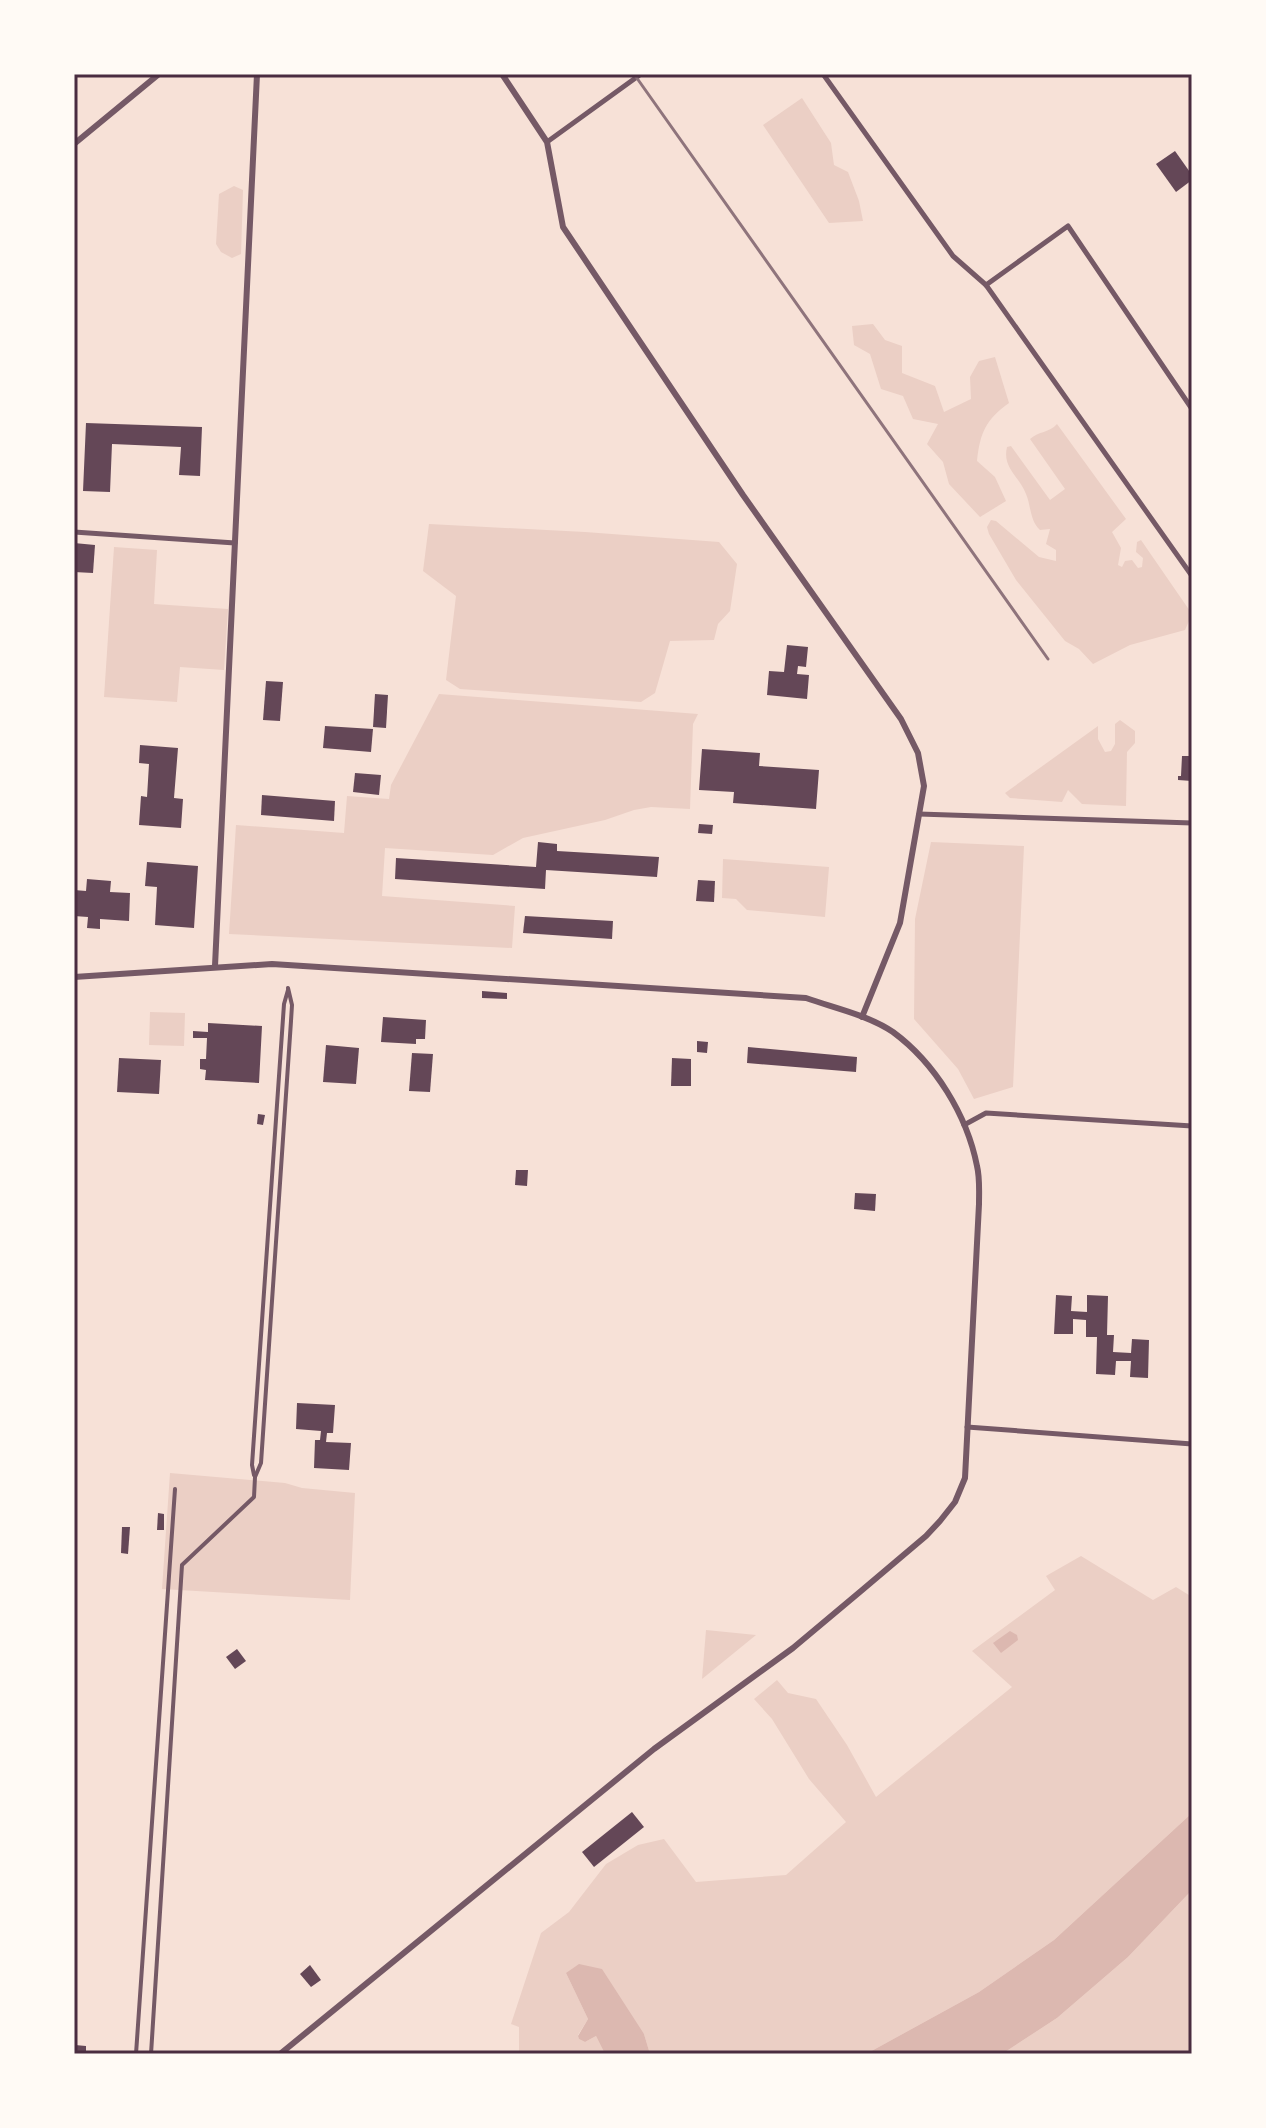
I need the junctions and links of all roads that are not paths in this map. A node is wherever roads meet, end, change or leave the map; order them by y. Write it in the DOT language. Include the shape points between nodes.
graph roads {
  1 [pos="159,74"];
  2 [pos="257,74"];
  3 [pos="502,74"];
  4 [pos="641,74"];
  5 [pos="823,74"];
  6 [pos="547,142"];
  7 [pos="74,144"];
  8 [pos="986,285"];
  9 [pos="1192,409"];
  10 [pos="74,532"];
  11 [pos="235,543"];
  12 [pos="1192,576"];
  13 [pos="919,814"];
  14 [pos="1192,823"];
  15 [pos="215,966"];
  16 [pos="74,977"];
  17 [pos="862,1017"];
  18 [pos="964,1125"];
  19 [pos="1192,1126"];
  20 [pos="967,1427"];
  21 [pos="1192,1444"];
  22 [pos="255,1477"];
  23 [pos="175,1489"];
  24 [pos="136,2054"];
  25 [pos="151,2054"];
  26 [pos="280,2054"];
  1 -- 7 [label="street"];
  2 -- 11 [label="street"];
  3 -- 6 [label="street"];
  4 -- 6 [label="street"];
  5 -- 8 [label="street" via="953,256"];
  6 -- 13 [label="street" via="563,227 901,719 918,753 924,786"];
  8 -- 9 [label="street" via="1068,226"];
  8 -- 12 [label="street"];
  10 -- 11 [label="street"];
  11 -- 15 [label="street"];
  13 -- 14 [label="street"];
  13 -- 17 [label="street" via="900,923"];
  15 -- 16 [label="street"];
  15 -- 17 [label="street" via="281,964 806,998"];
  17 -- 18 [label="street" via="892,1032 927,1065 951,1096"];
  18 -- 19 [label="street" via="986,1113"];
  18 -- 20 [label="street" via="977,1167 979,1204"];
  20 -- 21 [label="street"];
  20 -- 26 [label="street" via="965,1478 955,1502 926,1536 793,1648 617,1779"];
  22 -- 22 [label="street" via="252,1465 288,988 292,1005 266,1394 261,1463"];
  22 -- 25 [label="street" via="254,1497 182,1565"];
  23 -- 24 [label="street"];
}
